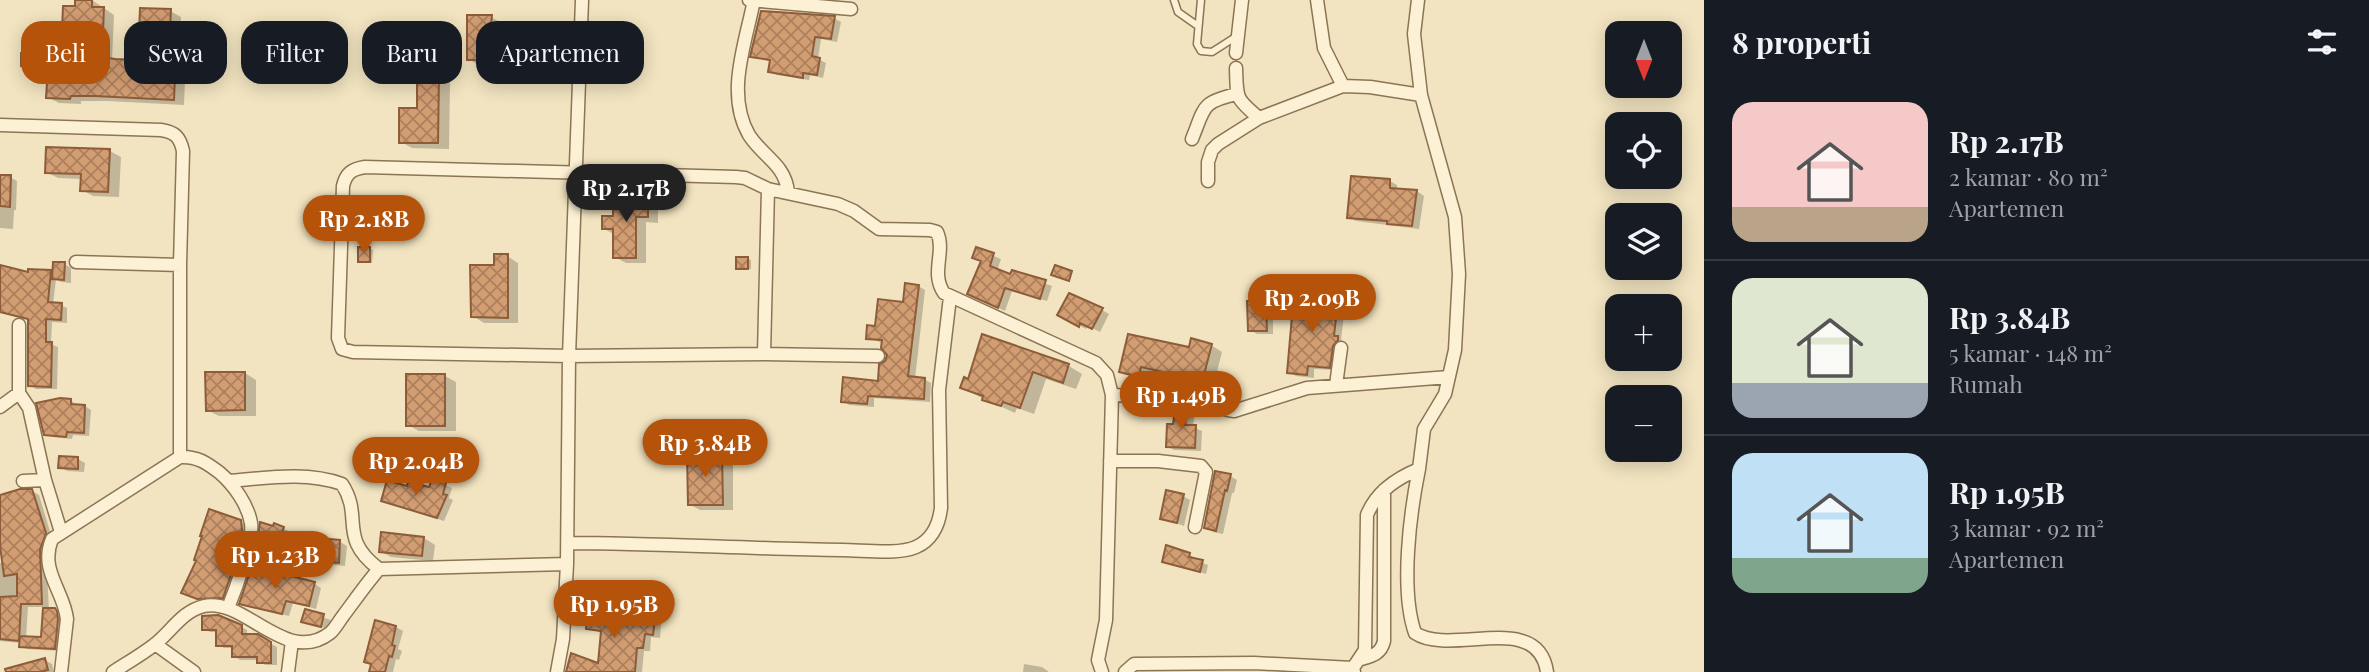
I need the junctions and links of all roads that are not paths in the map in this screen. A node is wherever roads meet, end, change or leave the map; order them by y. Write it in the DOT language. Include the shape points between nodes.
graph roads {
  1 [pos="582,0"];
  2 [pos="752,0"];
  3 [pos="1174,0"];
  4 [pos="1201,0"];
  5 [pos="1242,0"];
  6 [pos="1317,0"];
  7 [pos="1418,0"];
  8 [pos="851,9"];
  9 [pos="1198,26"];
  10 [pos="1237,36"];
  11 [pos="1236,53"];
  12 [pos="1236,68"];
  13 [pos="1343,86"];
  14 [pos="1237,94"];
  15 [pos="1421,95"];
  16 [pos="1259,118"];
  17 [pos="0,125"];
  18 [pos="1192,139"];
  19 [pos="574,174"];
  20 [pos="1208,181"];
  21 [pos="768,189"];
  22 [pos="788,192"];
  23 [pos="76,262"];
  24 [pos="180,265"];
  25 [pos="950,297"];
  26 [pos="19,325"];
  27 [pos="1341,348"];
  28 [pos="764,354"];
  29 [pos="569,356"];
  30 [pos="878,356"];
  31 [pos="1449,377"];
  32 [pos="1336,385"];
  33 [pos="19,393"];
  34 [pos="1112,395"];
  35 [pos="0,407"];
  36 [pos="180,457"];
  37 [pos="1110,461"];
  38 [pos="1419,469"];
  39 [pos="45,480"];
  40 [pos="23,481"];
  41 [pos="229,481"];
  42 [pos="1384,490"];
  43 [pos="1195,527"];
  44 [pos="61,532"];
  45 [pos="568,543"];
  46 [pos="568,565"];
  47 [pos="379,569"];
  48 [pos="228,608"];
  49 [pos="292,641"];
  50 [pos="155,644"];
  51 [pos="1356,666"];
  52 [pos="61,672"];
  53 [pos="113,672"];
  54 [pos="194,672"];
  55 [pos="288,672"];
  56 [pos="557,672"];
  57 [pos="1101,672"];
  58 [pos="1125,672"];
  59 [pos="1547,672"];
  1 -- 19 [label="street"];
  2 -- 8 [label="street"];
  2 -- 22 [label="street" via="739,66 743,120 757,146 783,172"];
  3 -- 9 [label="lane" via="1178,12"];
  4 -- 9 [label="lane"];
  5 -- 10 [label="street"];
  6 -- 13 [label="street" via="1324,48"];
  7 -- 15 [label="street" via="1414,34"];
  9 -- 10 [label="lane" via="1196,44 1201,51 1212,52"];
  10 -- 11 [label="street"];
  12 -- 14 [label="street"];
  13 -- 15 [label="street"];
  13 -- 16 [label="street"];
  14 -- 16 [label="street"];
  14 -- 18 [label="street" via="1205,106"];
  15 -- 31 [label="street" via="1455,217 1458,297"];
  16 -- 20 [label="street" via="1212,150"];
  17 -- 24 [label="street" via="172,132 183,151"];
  19 -- 21 [label="street" via="736,177"];
  19 -- 29 [label="street"];
  19 -- 29 [label="street" via="365,167 349,173 343,186 338,338 342,349 353,352"];
  21 -- 22 [label="street"];
  21 -- 28 [label="street"];
  22 -- 25 [label="street" via="846,207 879,229 937,232 937,279"];
  23 -- 24 [label="street"];
  24 -- 36 [label="street"];
  25 -- 34 [label="street" via="1096,363 1107,375"];
  25 -- 45 [label="street" via="939,390 941,508 937,526 926,541 904,550"];
  26 -- 33 [label="street"];
  27 -- 32 [label="street"];
  28 -- 29 [label="street"];
  28 -- 30 [label="street"];
  29 -- 45 [label="street"];
  31 -- 32 [label="street"];
  31 -- 38 [label="street" via="1445,394 1424,429"];
  32 -- 34 [label="street" via="1307,388 1234,411 1196,398"];
  33 -- 35 [label="street"];
  33 -- 39 [label="street" via="29,408"];
  34 -- 37 [label="street"];
  36 -- 41 [label="street" via="208,464"];
  36 -- 44 [label="street"];
  37 -- 43 [label="street" via="1201,466 1206,472"];
  37 -- 57 [label="street" via="1106,620 1098,660"];
  38 -- 42 [label="street"];
  38 -- 59 [label="street" via="1409,542 1410,620 1415,633 1433,641 1523,639 1538,649"];
  39 -- 40 [label="street"];
  39 -- 44 [label="street"];
  41 -- 47 [label="street" via="305,477 342,484 350,501 357,547"];
  41 -- 48 [label="street" via="252,526"];
  42 -- 51 [label="street" via="1367,515 1365,650"];
  42 -- 51 [label="street" via="1384,641 1382,649"];
  44 -- 52 [label="street" via="50,544 49,571 66,611"];
  45 -- 46 [label="street"];
  46 -- 47 [label="street"];
  46 -- 56 [label="street"];
  47 -- 49 [label="street" via="331,633"];
  48 -- 49 [label="street"];
  48 -- 50 [label="street" via="204,606 192,611"];
  49 -- 55 [label="street"];
  50 -- 53 [label="street"];
  50 -- 54 [label="street"];
  51 -- 58 [label="street" via="1134,664"];
}
